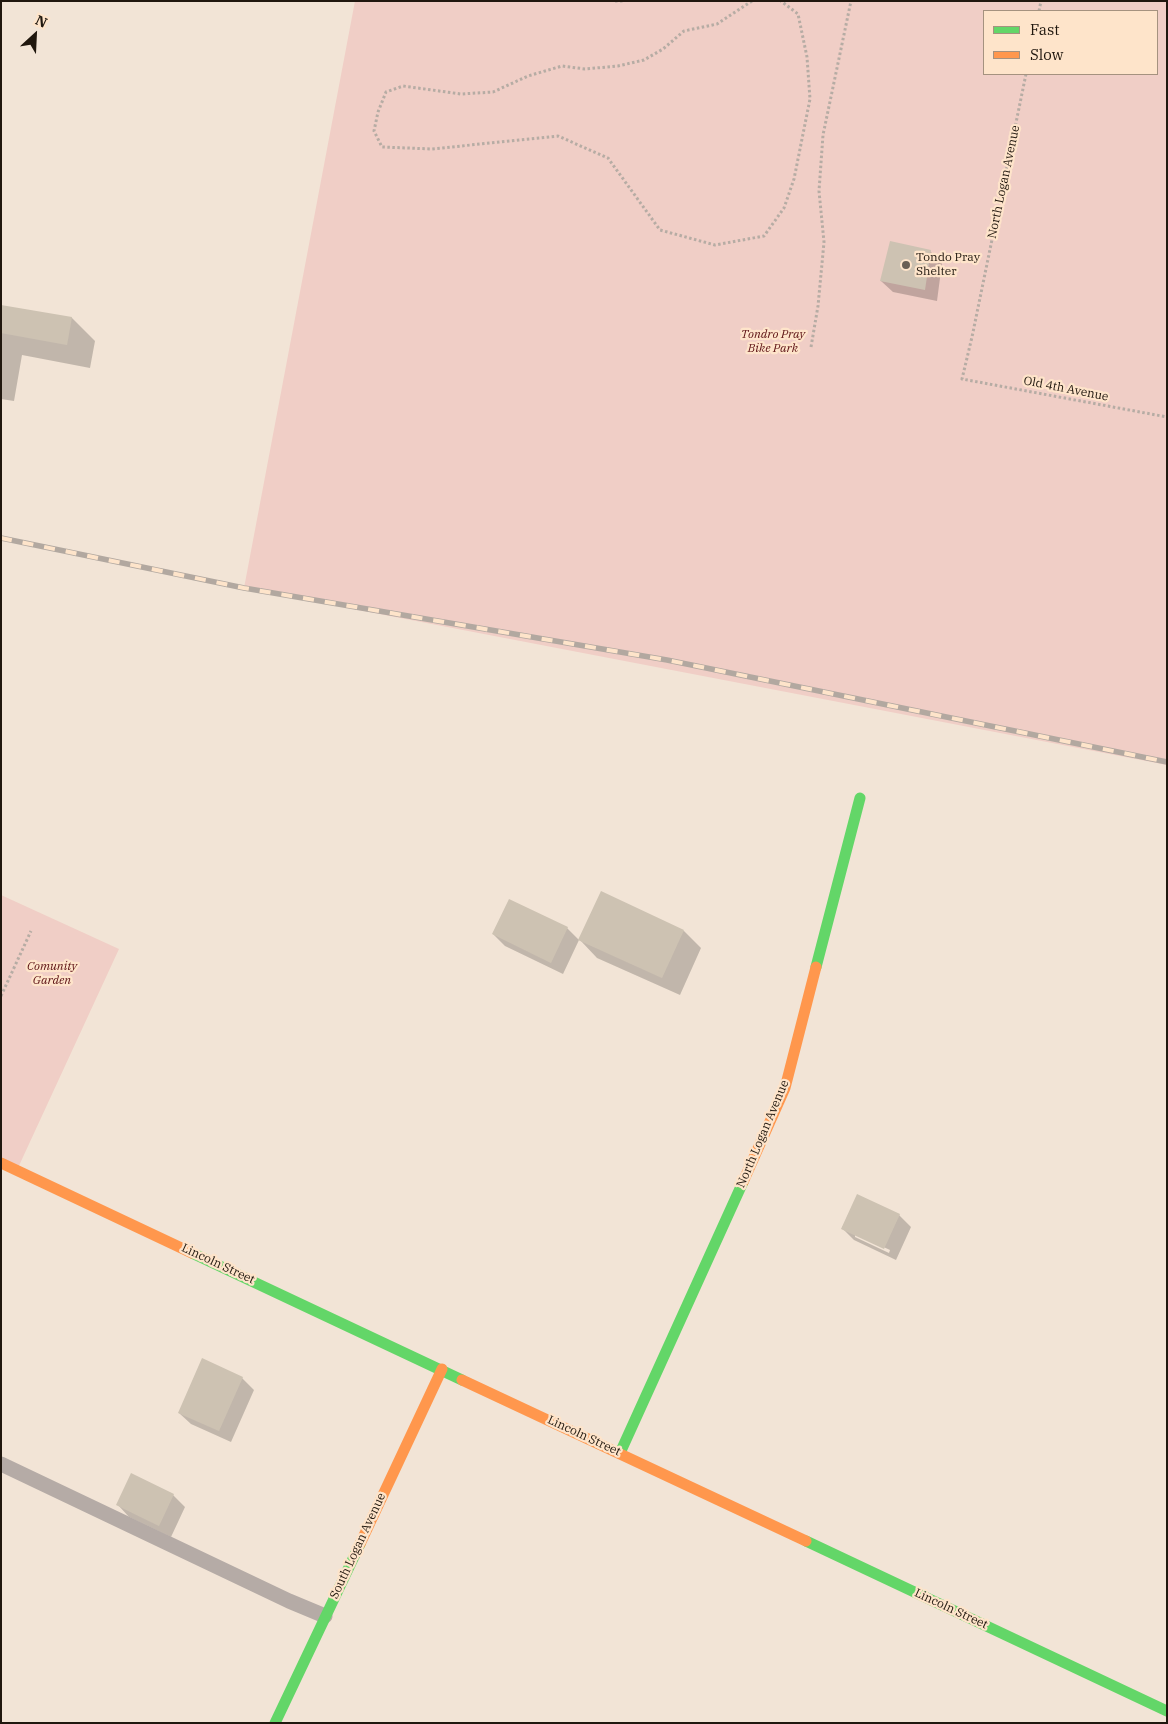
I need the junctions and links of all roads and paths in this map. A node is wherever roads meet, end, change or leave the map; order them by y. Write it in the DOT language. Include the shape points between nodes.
graph roads {
  1 [pos="615,1"];
  2 [pos="623,1"];
  3 [pos="752,1"];
  4 [pos="781,1"];
  5 [pos="851,1"];
  6 [pos="1026,75"];
  7 [pos="811,347"];
  8 [pos="962,379"];
  9 [pos="1167,417"];
  10 [pos="860,798"];
  11 [pos="31,931"];
  12 [pos="1,996"];
  13 [pos="1,1163"];
  14 [pos="442,1369"];
  15 [pos="620,1453"];
  16 [pos="1,1464"];
  17 [pos="325,1616"];
  18 [pos="1167,1711"];
  19 [pos="275,1723"];
  1 -- 2 [label="path"];
  3 -- 4 [label="path" via="717,24 684,31 644,60 594,68 562,66 528,76 493,92 461,94 403,86 386,92 374,131 382,147 432,149 558,136 608,158 660,230 715,245 764,236 787,201 810,99 807,57 798,14"];
  5 -- 7 [label="path" via="823,135 819,191 824,242"];
  6 -- 8 [label="path, North Logan Avenue"];
  8 -- 9 [label="path, Old 4th Avenue"];
  10 -- 15 [label="main road, North Logan Avenue" via="785,1088"];
  11 -- 12 [label="path"];
  13 -- 14 [label="main road, Lincoln Street"];
  14 -- 15 [label="main road, Lincoln Street"];
  14 -- 17 [label="main road, South Logan Avenue"];
  15 -- 18 [label="main road, Lincoln Street"];
  16 -- 17 [label="lane"];
  17 -- 19 [label="main road, South Logan Avenue"];
}
